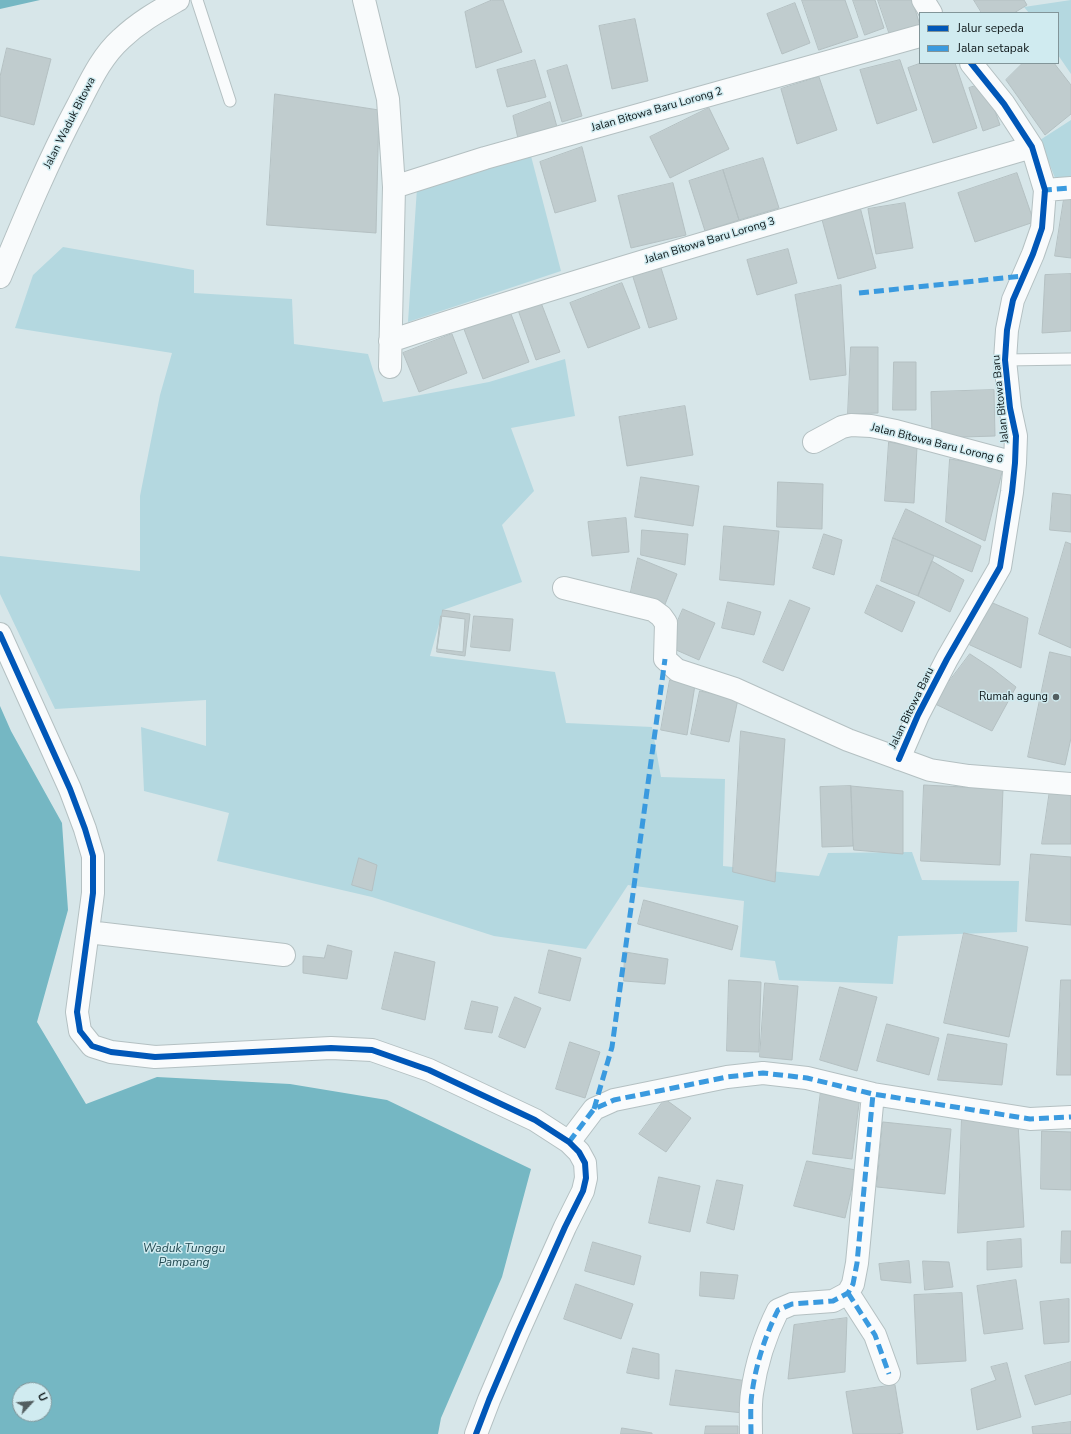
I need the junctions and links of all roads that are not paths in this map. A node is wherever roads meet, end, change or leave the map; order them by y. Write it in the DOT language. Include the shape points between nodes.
graph roads {
  1 [pos="178,0"];
  2 [pos="197,0"];
  3 [pos="364,0"];
  4 [pos="923,0"];
  5 [pos="930,12"];
  6 [pos="919,36"];
  7 [pos="972,64"];
  8 [pos="230,101"];
  9 [pos="1032,148"];
  10 [pos="394,188"];
  11 [pos="1071,188"];
  12 [pos="1045,190"];
  13 [pos="0,277"];
  14 [pos="390,341"];
  15 [pos="1071,359"];
  16 [pos="1005,360"];
  17 [pos="390,367"];
  18 [pos="814,442"];
  19 [pos="1015,463"];
  20 [pos="564,588"];
  21 [pos="0,634"];
  22 [pos="899,759"];
  23 [pos="1071,784"];
  24 [pos="88,932"];
  25 [pos="284,955"];
  26 [pos="873,1094"];
  27 [pos="1071,1117"];
  28 [pos="569,1142"];
  29 [pos="848,1293"];
  30 [pos="889,1374"];
  31 [pos="476,1434"];
  32 [pos="751,1434"];
  1 -- 13 [label="street, Jalan Waduk Bitowa" via="144,19 120,40 100,63 61,137"];
  2 -- 8 [label="lane"];
  3 -- 10 [label="street" via="388,98"];
  4 -- 5 [label="street"];
  6 -- 10 [label="street, Jalan Bitowa Baru Lorong 2" via="485,158"];
  7 -- 9 [label="street, Jalan Bitowa Baru" via="1004,104"];
  9 -- 12 [label="street, Jalan Bitowa Baru"];
  9 -- 14 [label="street, Jalan Bitowa Baru Lorong 3" via="590,277"];
  10 -- 14 [label="street"];
  11 -- 12 [label="street"];
  12 -- 16 [label="street, Jalan Bitowa Baru" via="1042,228 1013,300"];
  14 -- 17 [label="street"];
  15 -- 16 [label="lane"];
  16 -- 19 [label="street, Jalan Bitowa Baru" via="1016,436"];
  18 -- 19 [label="street, Jalan Bitowa Baru Lorong 6" via="842,427 871,426"];
  19 -- 22 [label="street, Jalan Bitowa Baru" via="1000,567 947,659"];
  20 -- 22 [label="street" via="653,610 666,623 665,659 677,670 735,689 848,740"];
  21 -- 24 [label="street" via="70,788 93,856 93,893"];
  22 -- 23 [label="street" via="930,770 969,776"];
  24 -- 25 [label="street"];
  24 -- 28 [label="street" via="76,1012 80,1031 92,1046 111,1052 155,1056 332,1048 372,1050 429,1070 535,1120"];
  26 -- 27 [label="street" via="1030,1118"];
  26 -- 28 [label="street" via="807,1078 763,1073 727,1077 614,1100 594,1109"];
  26 -- 29 [label="street" via="858,1263"];
  28 -- 31 [label="street" via="585,1163 586,1178 583,1191 509,1352"];
  29 -- 30 [label="street" via="875,1335"];
  29 -- 32 [label="street" via="833,1301 792,1304 778,1310 769,1326 757,1364 751,1394"];
}
